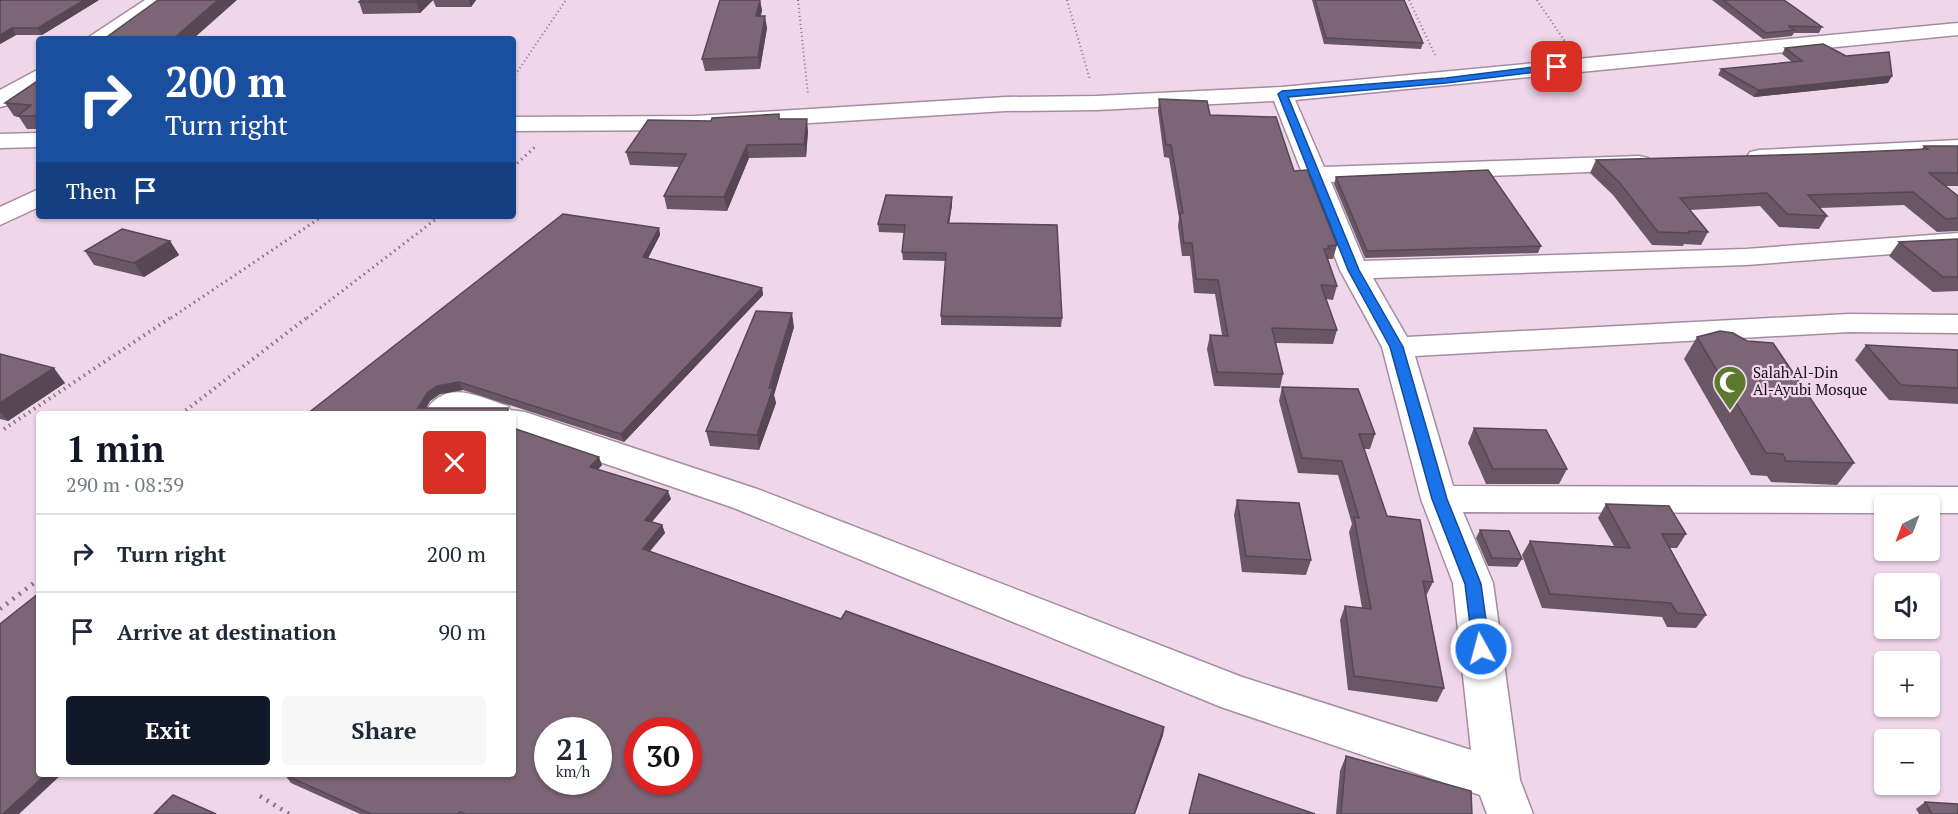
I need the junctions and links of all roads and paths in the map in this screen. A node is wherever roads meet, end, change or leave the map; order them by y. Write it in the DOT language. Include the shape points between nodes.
graph roads {
  1 [pos="158,0"];
  2 [pos="566,0"];
  3 [pos="798,0"];
  4 [pos="1067,0"];
  5 [pos="1409,0"];
  6 [pos="1537,0"];
  7 [pos="1958,29"];
  8 [pos="101,36"];
  9 [pos="1579,64"];
  10 [pos="516,74"];
  11 [pos="36,77"];
  12 [pos="1446,81"];
  13 [pos="1282,94"];
  14 [pos="0,100"];
  15 [pos="1097,103"];
  16 [pos="810,116"];
  17 [pos="516,123"];
  18 [pos="36,140"];
  19 [pos="0,141"];
  20 [pos="1958,147"];
  21 [pos="1734,158"];
  22 [pos="1664,162"];
  23 [pos="1313,175"];
  24 [pos="36,199"];
  25 [pos="0,217"];
  26 [pos="319,219"];
  27 [pos="436,219"];
  28 [pos="1958,241"];
  29 [pos="1354,270"];
  30 [pos="1958,324"];
  31 [pos="1397,347"];
  32 [pos="185,411"];
  33 [pos="444,411"];
  34 [pos="487,411"];
  35 [pos="516,421"];
  36 [pos="4,429"];
  37 [pos="1439,499"];
  38 [pos="1958,500"];
  39 [pos="36,581"];
  40 [pos="0,609"];
  41 [pos="260,796"];
  42 [pos="1504,797"];
  43 [pos="289,814"];
  1 -- 8 [label="street"];
  2 -- 10 [label="path"];
  3 -- 16 [label="path"];
  4 -- 15 [label="path"];
  5 -- 12 [label="path"];
  6 -- 9 [label="path"];
  7 -- 9 [label="street"];
  9 -- 12 [label="street"];
  11 -- 14 [label="street"];
  12 -- 13 [label="street"];
  13 -- 15 [label="street"];
  13 -- 23 [label="street"];
  15 -- 16 [label="street"];
  16 -- 17 [label="street" via="695,123"];
  18 -- 19 [label="street"];
  20 -- 21 [label="street"];
  22 -- 23 [label="street"];
  23 -- 29 [label="street"];
  24 -- 25 [label="street"];
  26 -- 36 [label="path"];
  27 -- 32 [label="path"];
  28 -- 29 [label="street" via="1746,257"];
  29 -- 31 [label="street"];
  30 -- 31 [label="street" via="1849,323"];
  31 -- 37 [label="street"];
  33 -- 34 [label="street" via="457,401"];
  35 -- 42 [label="street" via="747,499"];
  37 -- 38 [label="street"];
  37 -- 42 [label="street" via="1473,584"];
  39 -- 40 [label="path"];
  41 -- 43 [label="path"];
}
